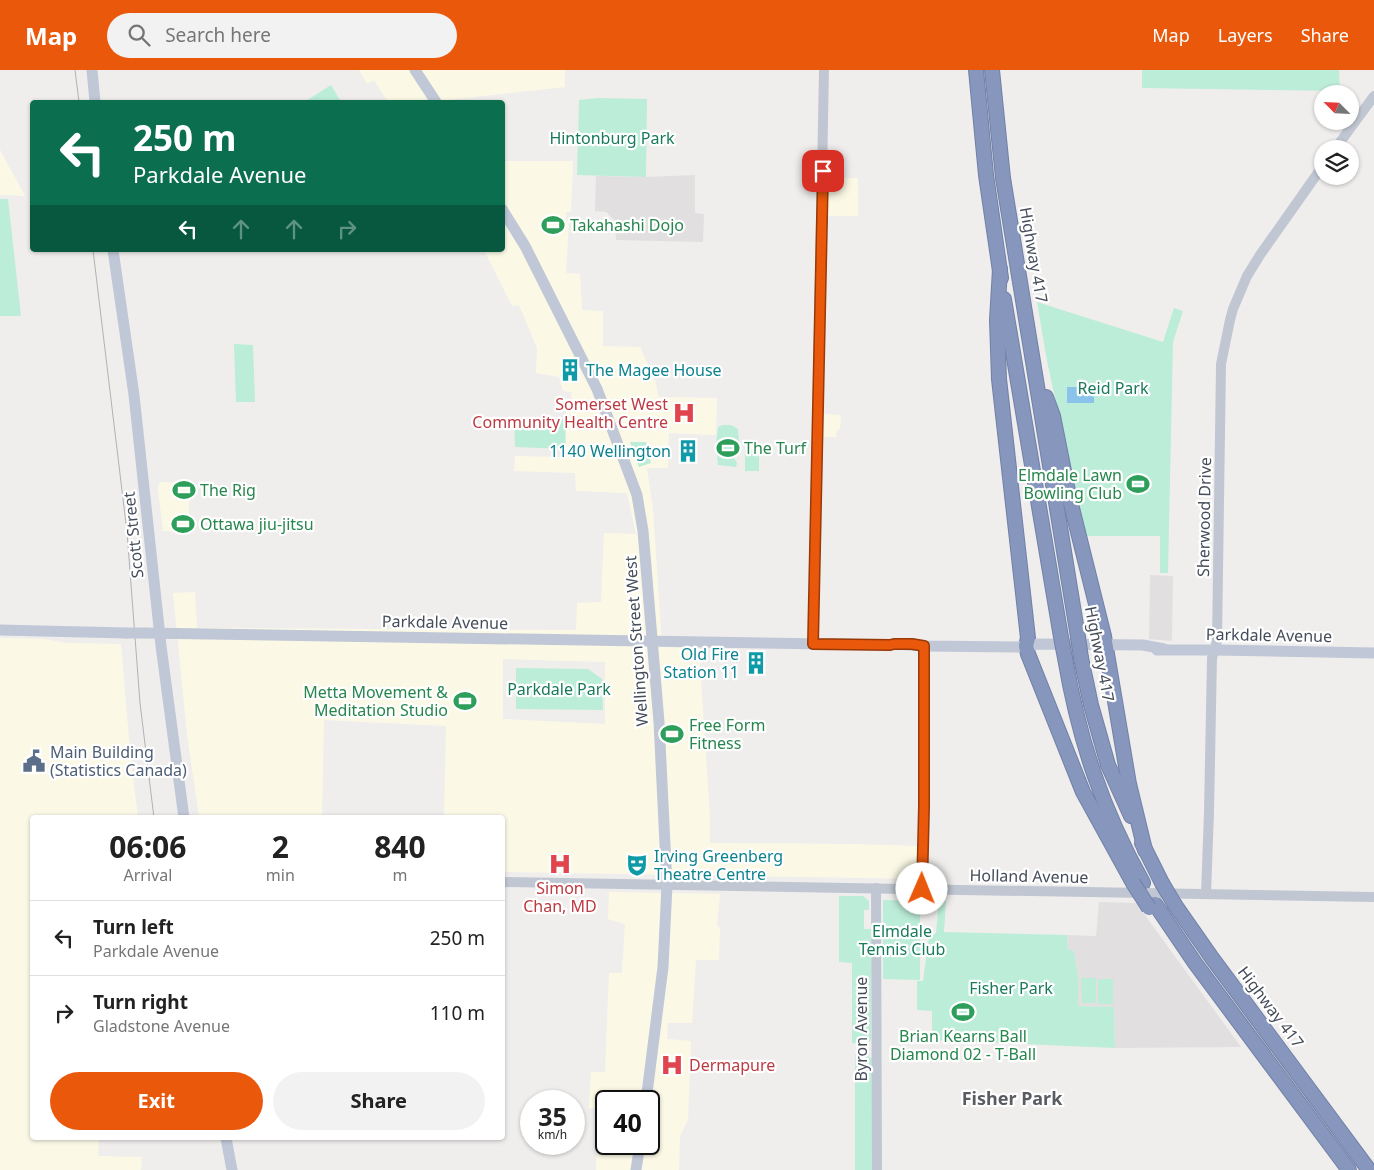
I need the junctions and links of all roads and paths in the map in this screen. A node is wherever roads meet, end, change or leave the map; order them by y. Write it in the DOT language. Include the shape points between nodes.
graph roads {
  1 [pos="92,70"];
  2 [pos="415,70"];
  3 [pos="824,70"];
  4 [pos="976,76"];
  5 [pos="993,76"];
  6 [pos="1374,96"];
  7 [pos="95,100"];
  8 [pos="435,100"];
  9 [pos="1342,140"];
  10 [pos="1314,177"];
  11 [pos="505,214"];
  12 [pos="113,252"];
  13 [pos="1000,269"];
  14 [pos="1034,358"];
  15 [pos="0,630"];
  16 [pos="160,634"];
  17 [pos="653,642"];
  18 [pos="813,644"];
  19 [pos="922,646"];
  20 [pos="1026,646"];
  21 [pos="1106,649"];
  22 [pos="1215,650"];
  23 [pos="1374,654"];
  24 [pos="184,815"];
  25 [pos="1145,850"];
  26 [pos="505,882"];
  27 [pos="1138,883"];
  28 [pos="667,885"];
  29 [pos="876,888"];
  30 [pos="922,889"];
  31 [pos="1206,894"];
  32 [pos="1374,897"];
  33 [pos="647,1090"];
  34 [pos="226,1140"];
  35 [pos="638,1155"];
  36 [pos="232,1170"];
  37 [pos="636,1170"];
  38 [pos="877,1170"];
  39 [pos="1349,1170"];
  40 [pos="1369,1170"];
  1 -- 7 [label="main road"];
  2 -- 8 [label="main road"];
  3 -- 18 [label="street"];
  4 -- 13 [label="highway"];
  5 -- 14 [label="highway, Highway 417" via="1003,178"];
  6 -- 9 [label="street"];
  10 -- 22 [label="street, Sherwood Drive" via="1247,276 1230,320 1222,364"];
  11 -- 17 [label="main road, Wellington Street West" via="525,246 598,389 638,498 644,531"];
  12 -- 16 [label="main road, Scott Street" via="134,395"];
  13 -- 20 [label="highway" via="999,379 1028,638"];
  13 -- 27 [label="highway, bridge" via="1061,637 1080,732 1110,819"];
  14 -- 21 [label="highway" via="1053,416"];
  14 -- 25 [label="highway, Highway 417, bridge" via="1091,705 1108,765"];
  15 -- 16 [label="main road, Parkdale Avenue, bridge"];
  16 -- 17 [label="main road, Parkdale Avenue"];
  16 -- 24 [label="main road, Scott Street"];
  17 -- 18 [label="main road, Parkdale Avenue"];
  17 -- 28 [label="main road, Wellington Street West"];
  18 -- 19 [label="main road, Parkdale Avenue"];
  19 -- 20 [label="main road, Parkdale Avenue"];
  19 -- 30 [label="street"];
  20 -- 21 [label="main road, Parkdale Avenue"];
  20 -- 27 [label="highway" via="1083,792"];
  21 -- 22 [label="main road, Parkdale Avenue" via="1143,645 1164,649"];
  21 -- 25 [label="highway" via="1129,784"];
  22 -- 23 [label="main road, Parkdale Avenue"];
  22 -- 31 [label="street, Sherwood Drive" via="1212,658"];
  25 -- 40 [label="highway, Highway 417, bridge" via="1175,905 1212,958"];
  26 -- 28 [label="street, Holland Avenue"];
  27 -- 39 [label="highway"];
  28 -- 29 [label="street, Holland Avenue"];
  28 -- 33 [label="main road, Wellington Street West" via="662,967"];
  29 -- 30 [label="street, Holland Avenue"];
  29 -- 38 [label="street, Byron Avenue"];
  30 -- 31 [label="street, Holland Avenue"];
  31 -- 32 [label="street, Holland Avenue"];
  34 -- 36 [label="main road"];
  35 -- 37 [label="main road"];
}
